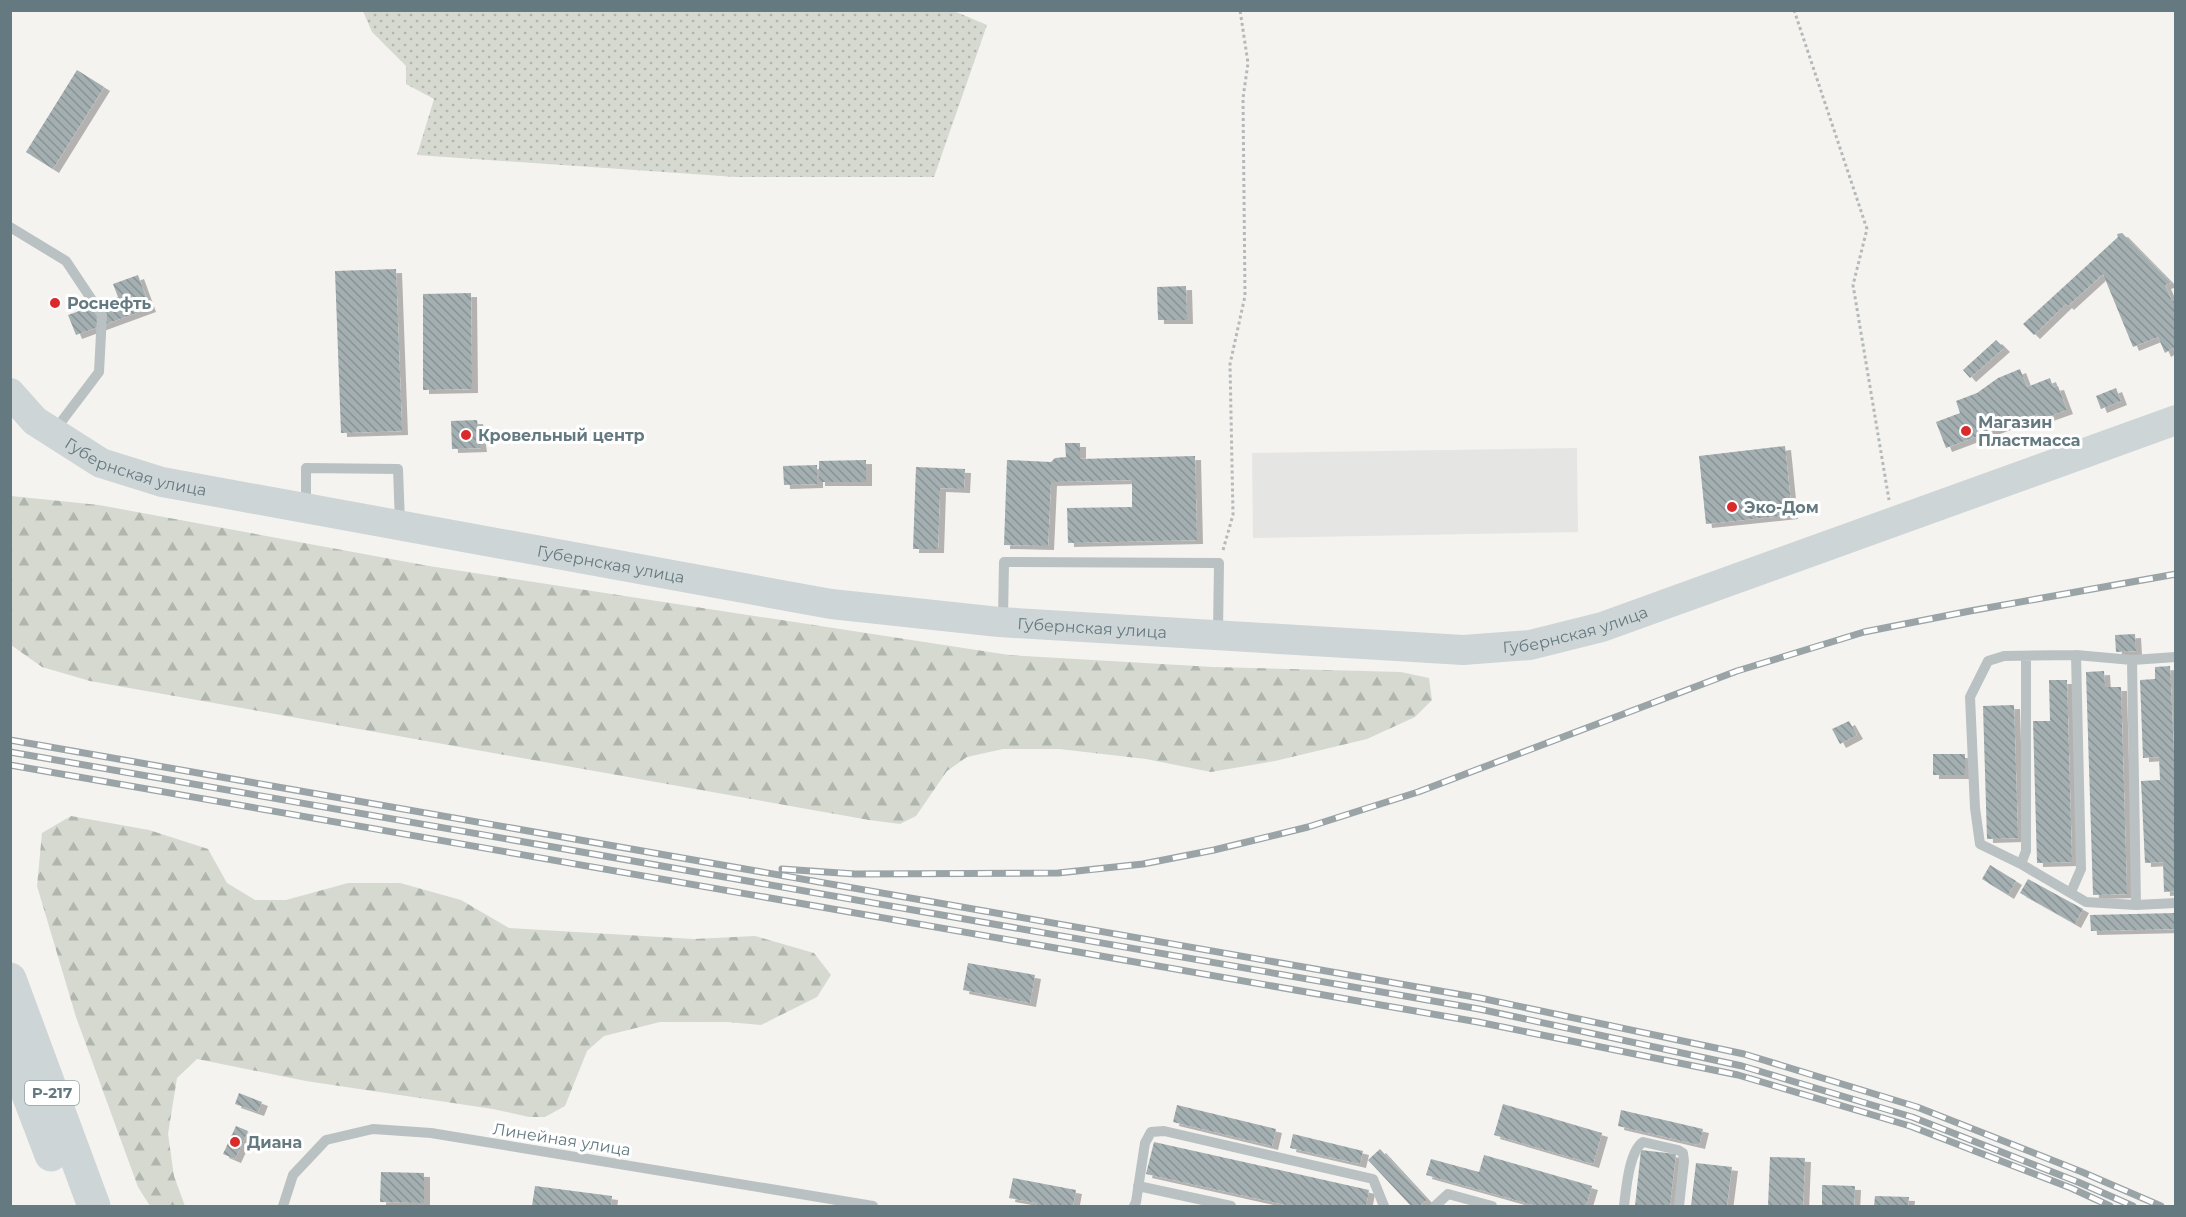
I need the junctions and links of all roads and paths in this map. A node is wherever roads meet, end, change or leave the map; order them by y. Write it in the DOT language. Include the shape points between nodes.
graph roads {
  1 [pos="1240,10"];
  2 [pos="1794,10"];
  3 [pos="10,227"];
  4 [pos="10,393"];
  5 [pos="2175,420"];
  6 [pos="53,432"];
  7 [pos="306,508"];
  8 [pos="1893,523"];
  9 [pos="400,526"];
  10 [pos="1219,563"];
  11 [pos="1003,623"];
  12 [pos="1218,636"];
  13 [pos="2076,655"];
  14 [pos="2026,657"];
  15 [pos="2175,657"];
  16 [pos="2132,660"];
  17 [pos="2021,864"];
  18 [pos="2071,892"];
  19 [pos="2175,903"];
  20 [pos="2136,905"];
  21 [pos="10,979"];
  22 [pos="10,1047"];
  23 [pos="1138,1186"];
  24 [pos="70,1206"];
  25 [pos="94,1206"];
  26 [pos="283,1206"];
  27 [pos="873,1206"];
  28 [pos="1134,1206"];
  29 [pos="1231,1206"];
  30 [pos="1384,1206"];
  31 [pos="1436,1206"];
  32 [pos="1492,1206"];
  33 [pos="1624,1206"];
  34 [pos="1679,1206"];
  1 -- 10 [label="path" via="1248,63 1243,98 1245,296 1230,364 1233,515"];
  2 -- 8 [label="path" via="1867,228 1853,285"];
  3 -- 6 [label="street" via="66,261 102,315 99,372"];
  4 -- 6 [label="main road, Губернская улица" via="35,421"];
  5 -- 8 [label="main road, Губернская улица"];
  6 -- 7 [label="main road, Губернская улица" via="101,464 162,482"];
  7 -- 9 [label="main road, Губернская улица"];
  7 -- 9 [label="street" via="306,468 398,469"];
  8 -- 12 [label="main road, Губернская улица" via="1602,627 1530,645 1463,650"];
  9 -- 11 [label="main road, Губернская улица" via="831,604"];
  10 -- 11 [label="street" via="1004,562"];
  10 -- 12 [label="street"];
  11 -- 12 [label="main road, Губернская улица"];
  13 -- 14 [label="street"];
  13 -- 16 [label="street"];
  13 -- 18 [label="street" via="2081,869"];
  14 -- 17 [label="street" via="2026,851"];
  14 -- 17 [label="street" via="2004,656 1988,662 1970,697 1980,844"];
  15 -- 16 [label="street"];
  16 -- 20 [label="street"];
  17 -- 18 [label="street"];
  18 -- 20 [label="street" via="2086,902"];
  19 -- 20 [label="street"];
  21 -- 25 [label="highway, Р-217"];
  22 -- 24 [label="highway, Р-217"];
  23 -- 28 [label="street"];
  23 -- 29 [label="street"];
  23 -- 30 [label="street" via="1150,1132 1164,1131 1373,1179"];
  26 -- 27 [label="street, Линейная улица" via="293,1175 326,1140 373,1129 432,1133"];
  31 -- 32 [label="street" via="1448,1194"];
  33 -- 34 [label="street" via="1635,1152 1643,1142 1683,1153"];
}
